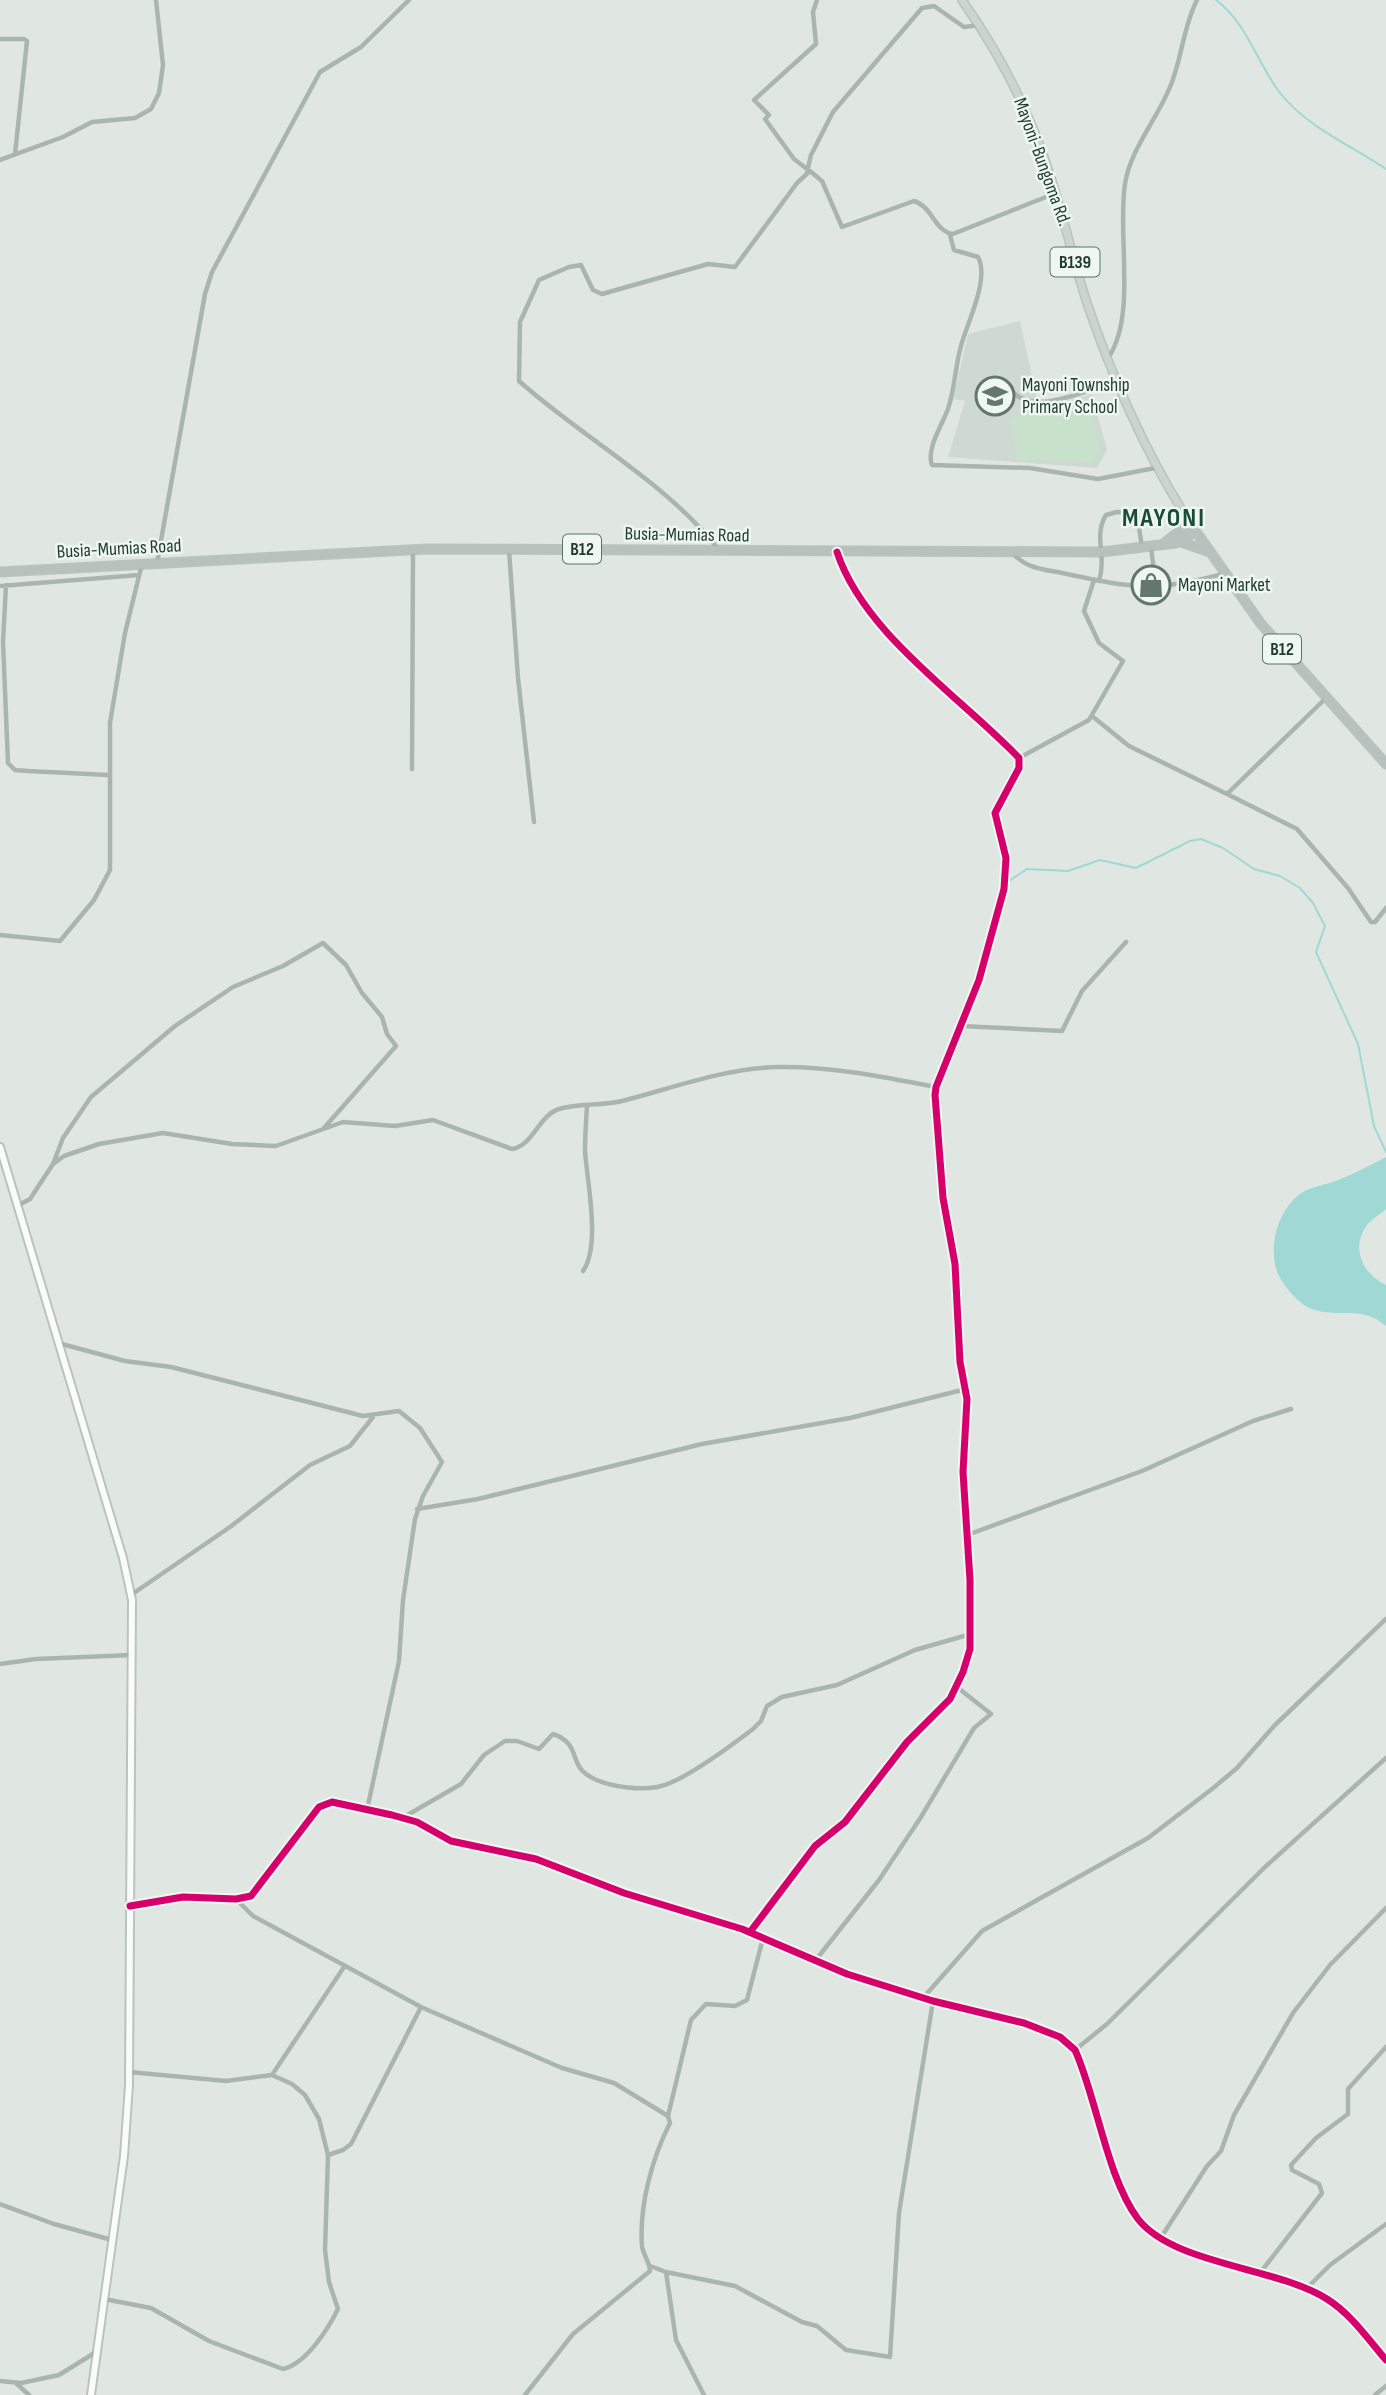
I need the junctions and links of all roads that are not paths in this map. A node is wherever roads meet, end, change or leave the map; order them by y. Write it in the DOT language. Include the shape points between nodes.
graph roads {
  1 [pos="156,0"];
  2 [pos="409,0"];
  3 [pos="817,0"];
  4 [pos="931,0"];
  5 [pos="962,0"];
  6 [pos="1196,0"];
  7 [pos="938,8"];
  8 [pos="979,25"];
  9 [pos="0,39"];
  10 [pos="15,153"];
  11 [pos="1,159"];
  12 [pos="807,171"];
  13 [pos="1056,193"];
  14 [pos="950,235"];
  15 [pos="1108,358"];
  16 [pos="1116,380"];
  17 [pos="1010,388"];
  18 [pos="1155,468"];
  19 [pos="1190,523"];
  20 [pos="1195,532"];
  21 [pos="1181,542"];
  22 [pos="1163,544"];
  23 [pos="1147,548"];
  24 [pos="412,549"];
  25 [pos="509,549"];
  26 [pos="720,551"];
  27 [pos="1207,551"];
  28 [pos="837,552"];
  29 [pos="1012,552"];
  30 [pos="1102,552"];
  31 [pos="157,563"];
  32 [pos="142,564"];
  33 [pos="0,572"];
  34 [pos="1223,574"];
  35 [pos="139,575"];
  36 [pos="1096,580"];
  37 [pos="3,585"];
  38 [pos="1156,587"];
  39 [pos="1326,698"];
  40 [pos="1092,716"];
  41 [pos="1019,758"];
  42 [pos="1386,764"];
  43 [pos="412,769"];
  44 [pos="108,775"];
  45 [pos="1227,794"];
  46 [pos="534,821"];
  47 [pos="1386,908"];
  48 [pos="0,935"];
  49 [pos="1126,942"];
  50 [pos="961,1026"];
  51 [pos="936,1087"];
  52 [pos="587,1106"];
  53 [pos="323,1129"];
  54 [pos="0,1147"];
  55 [pos="53,1164"];
  56 [pos="17,1206"];
  57 [pos="583,1271"];
  58 [pos="57,1343"];
  59 [pos="966,1389"];
  60 [pos="1291,1409"];
  61 [pos="373,1417"];
  62 [pos="417,1509"];
  63 [pos="967,1535"];
  64 [pos="131,1595"];
  65 [pos="1386,1619"];
  66 [pos="971,1634"];
  67 [pos="133,1655"];
  68 [pos="0,1664"];
  69 [pos="957,1687"];
  70 [pos="1386,1758"];
  71 [pos="367,1810"];
  72 [pos="403,1818"];
  73 [pos="236,1899"];
  74 [pos="130,1906"];
  75 [pos="1386,1908"];
  76 [pos="750,1932"];
  77 [pos="763,1938"];
  78 [pos="815,1961"];
  79 [pos="344,1967"];
  80 [pos="923,1998"];
  81 [pos="933,2001"];
  82 [pos="422,2007"];
  83 [pos="1386,2048"];
  84 [pos="1075,2050"];
  85 [pos="129,2072"];
  86 [pos="272,2075"];
  87 [pos="668,2116"];
  88 [pos="328,2155"];
  89 [pos="0,2204"];
  90 [pos="1386,2224"];
  91 [pos="1160,2239"];
  92 [pos="112,2240"];
  93 [pos="650,2266"];
  94 [pos="666,2272"];
  95 [pos="1260,2273"];
  96 [pos="1306,2289"];
  97 [pos="104,2299"];
  98 [pos="96,2352"];
  99 [pos="1386,2360"];
  100 [pos="0,2381"];
  101 [pos="16,2384"];
  102 [pos="1386,2386"];
  103 [pos="29,2395"];
  104 [pos="91,2395"];
  105 [pos="525,2395"];
  106 [pos="704,2395"];
  107 [pos="1376,2395"];
  1 -- 10 [label="street" via="163,65 159,93 151,109 135,118 92,122"];
  2 -- 31 [label="street" via="361,47 320,72 212,272"];
  3 -- 12 [label="street" via="813,12 816,44 754,100"];
  4 -- 7 [label="street"];
  5 -- 8 [label="main road, Mayoni-Bungoma Rd. / B139"];
  6 -- 15 [label="street" via="1169,88 1127,171 1121,314 1118,341"];
  7 -- 8 [label="street" via="961,26"];
  7 -- 12 [label="street" via="926,6 918,11 844,98"];
  8 -- 13 [label="main road, Mayoni-Bungoma Rd. / B139" via="1028,117"];
  9 -- 10 [label="street" via="24,38 27,44"];
  10 -- 11 [label="street"];
  12 -- 14 [label="street" via="822,181 841,226 914,201 925,206"];
  12 -- 26 [label="street" via="735,267 708,264 600,294 593,290 585,268 569,267 539,280 520,322 519,381 664,493 696,521"];
  13 -- 14 [label="street"];
  13 -- 15 [label="main road, Mayoni-Bungoma Rd. / B139"];
  14 -- 18 [label="street" via="954,250 978,257 982,274 961,344 952,395 931,454 932,465 1030,468 1098,479"];
  15 -- 16 [label="main road, Mayoni-Bungoma Rd. / B139"];
  16 -- 17 [label="street" via="1046,403 1021,397"];
  16 -- 18 [label="main road, Mayoni-Bungoma Rd. / B139"];
  18 -- 19 [label="main road, Mayoni-Bungoma Rd. / B139"];
  19 -- 20 [label="highway, B12"];
  19 -- 22 [label="highway, Busia-Mumias Road / B12"];
  20 -- 21 [label="highway, Busia-Mumias Road / B12"];
  20 -- 27 [label="highway, B12"];
  21 -- 22 [label="highway, Busia-Mumias Road / B12"];
  21 -- 27 [label="highway, Busia-Mumias Road / B12"];
  22 -- 23 [label="highway, Busia-Mumias Road / B12"];
  23 -- 30 [label="highway, Busia-Mumias Road / B12"];
  23 -- 30 [label="street" via="1139,515 1117,512 1106,515 1102,522"];
  23 -- 38 [label="street"];
  24 -- 25 [label="highway, Busia-Mumias Road / B12"];
  24 -- 31 [label="highway, Busia-Mumias Road / B12"];
  24 -- 43 [label="street"];
  25 -- 26 [label="highway, Busia-Mumias Road / B12"];
  25 -- 46 [label="street"];
  26 -- 28 [label="highway, Busia-Mumias Road / B12"];
  27 -- 34 [label="highway, B12"];
  28 -- 29 [label="highway, Busia-Mumias Road / B12"];
  28 -- 41 [label="street" via="850,581 897,642"];
  29 -- 30 [label="highway, Busia-Mumias Road / B12"];
  29 -- 36 [label="street" via="1026,566"];
  30 -- 36 [label="street" via="1104,562"];
  31 -- 32 [label="highway, Busia-Mumias Road / B12"];
  32 -- 33 [label="highway, Busia-Mumias Road / B12"];
  32 -- 35 [label="street"];
  34 -- 38 [label="street"];
  34 -- 39 [label="highway, B12"];
  35 -- 37 [label="street"];
  35 -- 44 [label="street" via="110,718"];
  36 -- 38 [label="street" via="1124,587"];
  36 -- 40 [label="street" via="1084,611 1099,643 1123,661"];
  37 -- 44 [label="street" via="9,765 53,774"];
  39 -- 42 [label="highway, B12"];
  39 -- 45 [label="street"];
  40 -- 41 [label="street"];
  40 -- 45 [label="street" via="1129,746"];
  41 -- 50 [label="street" via="1019,768 995,813 1005,849 1006,877 984,964"];
  44 -- 48 [label="street" via="110,865 94,900 60,941"];
  45 -- 47 [label="street" via="1297,829 1371,922"];
  49 -- 50 [label="street" via="1082,991 1062,1031"];
  50 -- 51 [label="street"];
  51 -- 52 [label="street" via="898,1078 778,1067 723,1074 620,1102"];
  51 -- 59 [label="street" via="942,1191 953,1247"];
  52 -- 53 [label="street" via="555,1111 526,1143 512,1149 439,1121 395,1126 348,1122"];
  52 -- 57 [label="street" via="585,1149 592,1237 590,1260"];
  53 -- 55 [label="street" via="276,1146 163,1133 82,1149"];
  53 -- 55 [label="street" via="396,1046 346,965 323,943 233,987 174,1026 91,1097 63,1138"];
  54 -- 56 [label="street"];
  55 -- 56 [label="street" via="30,1199"];
  56 -- 58 [label="street"];
  58 -- 61 [label="street"];
  58 -- 64 [label="street"];
  59 -- 62 [label="street" via="850,1418 702,1444 478,1499"];
  59 -- 63 [label="street" via="962,1472"];
  60 -- 63 [label="street" via="1253,1421 1142,1471"];
  61 -- 62 [label="street" via="393,1410 407,1415 441,1458"];
  61 -- 64 [label="street" via="350,1446 310,1465"];
  62 -- 71 [label="street" via="399,1661"];
  63 -- 66 [label="street"];
  64 -- 67 [label="street"];
  65 -- 80 [label="street" via="1212,1789 1137,1846 982,1931"];
  66 -- 69 [label="street" via="968,1660"];
  66 -- 72 [label="street" via="915,1650 836,1685 774,1701 753,1729 668,1784 620,1787 601,1783 581,1771 573,1748 554,1734 539,1749 513,1740 498,1745 481,1757 461,1784"];
  67 -- 68 [label="street"];
  67 -- 74 [label="street"];
  69 -- 76 [label="street" via="898,1752 855,1811 806,1857"];
  69 -- 78 [label="street" via="991,1714 974,1728 879,1880"];
  70 -- 84 [label="street"];
  71 -- 72 [label="street"];
  71 -- 73 [label="street" via="322,1804 254,1894"];
  72 -- 76 [label="street" via="451,1841 521,1854 624,1894"];
  73 -- 74 [label="street" via="184,1897"];
  73 -- 79 [label="street" via="253,1916"];
  74 -- 85 [label="street"];
  75 -- 91 [label="street" via="1330,1965 1293,2013 1236,2112 1221,2151"];
  76 -- 77 [label="street"];
  77 -- 78 [label="street"];
  77 -- 87 [label="street" via="747,2000 735,2006 704,2004 693,2017"];
  78 -- 80 [label="street"];
  79 -- 82 [label="street"];
  79 -- 86 [label="street"];
  80 -- 81 [label="street"];
  81 -- 84 [label="street" via="1024,2023 1060,2037"];
  81 -- 94 [label="street" via="899,2213 890,2356 844,2349 817,2326 735,2286"];
  82 -- 87 [label="street" via="562,2068 614,2083"];
  82 -- 88 [label="street" via="353,2140 346,2149"];
  83 -- 95 [label="street" via="1348,2089 1348,2114 1293,2161 1292,2170 1319,2184 1322,2191"];
  84 -- 91 [label="street" via="1127,2199 1138,2219"];
  85 -- 86 [label="street" via="226,2081"];
  85 -- 92 [label="street"];
  86 -- 88 [label="street" via="292,2084 309,2100"];
  87 -- 93 [label="street" via="670,2123 660,2143 643,2213 642,2245"];
  88 -- 97 [label="street" via="325,2250 338,2309 315,2343 291,2367 271,2366 209,2341 151,2308"];
  89 -- 92 [label="street"];
  90 -- 96 [label="street"];
  91 -- 95 [label="street"];
  92 -- 97 [label="street"];
  93 -- 94 [label="street"];
  93 -- 105 [label="street" via="645,2276 573,2334"];
  94 -- 106 [label="street" via="676,2340"];
  95 -- 96 [label="street"];
  96 -- 99 [label="street" via="1336,2305"];
  97 -- 98 [label="street"];
  98 -- 101 [label="street" via="62,2374"];
  98 -- 104 [label="street"];
  100 -- 101 [label="street"];
  101 -- 103 [label="street"];
  102 -- 107 [label="street"];
}
